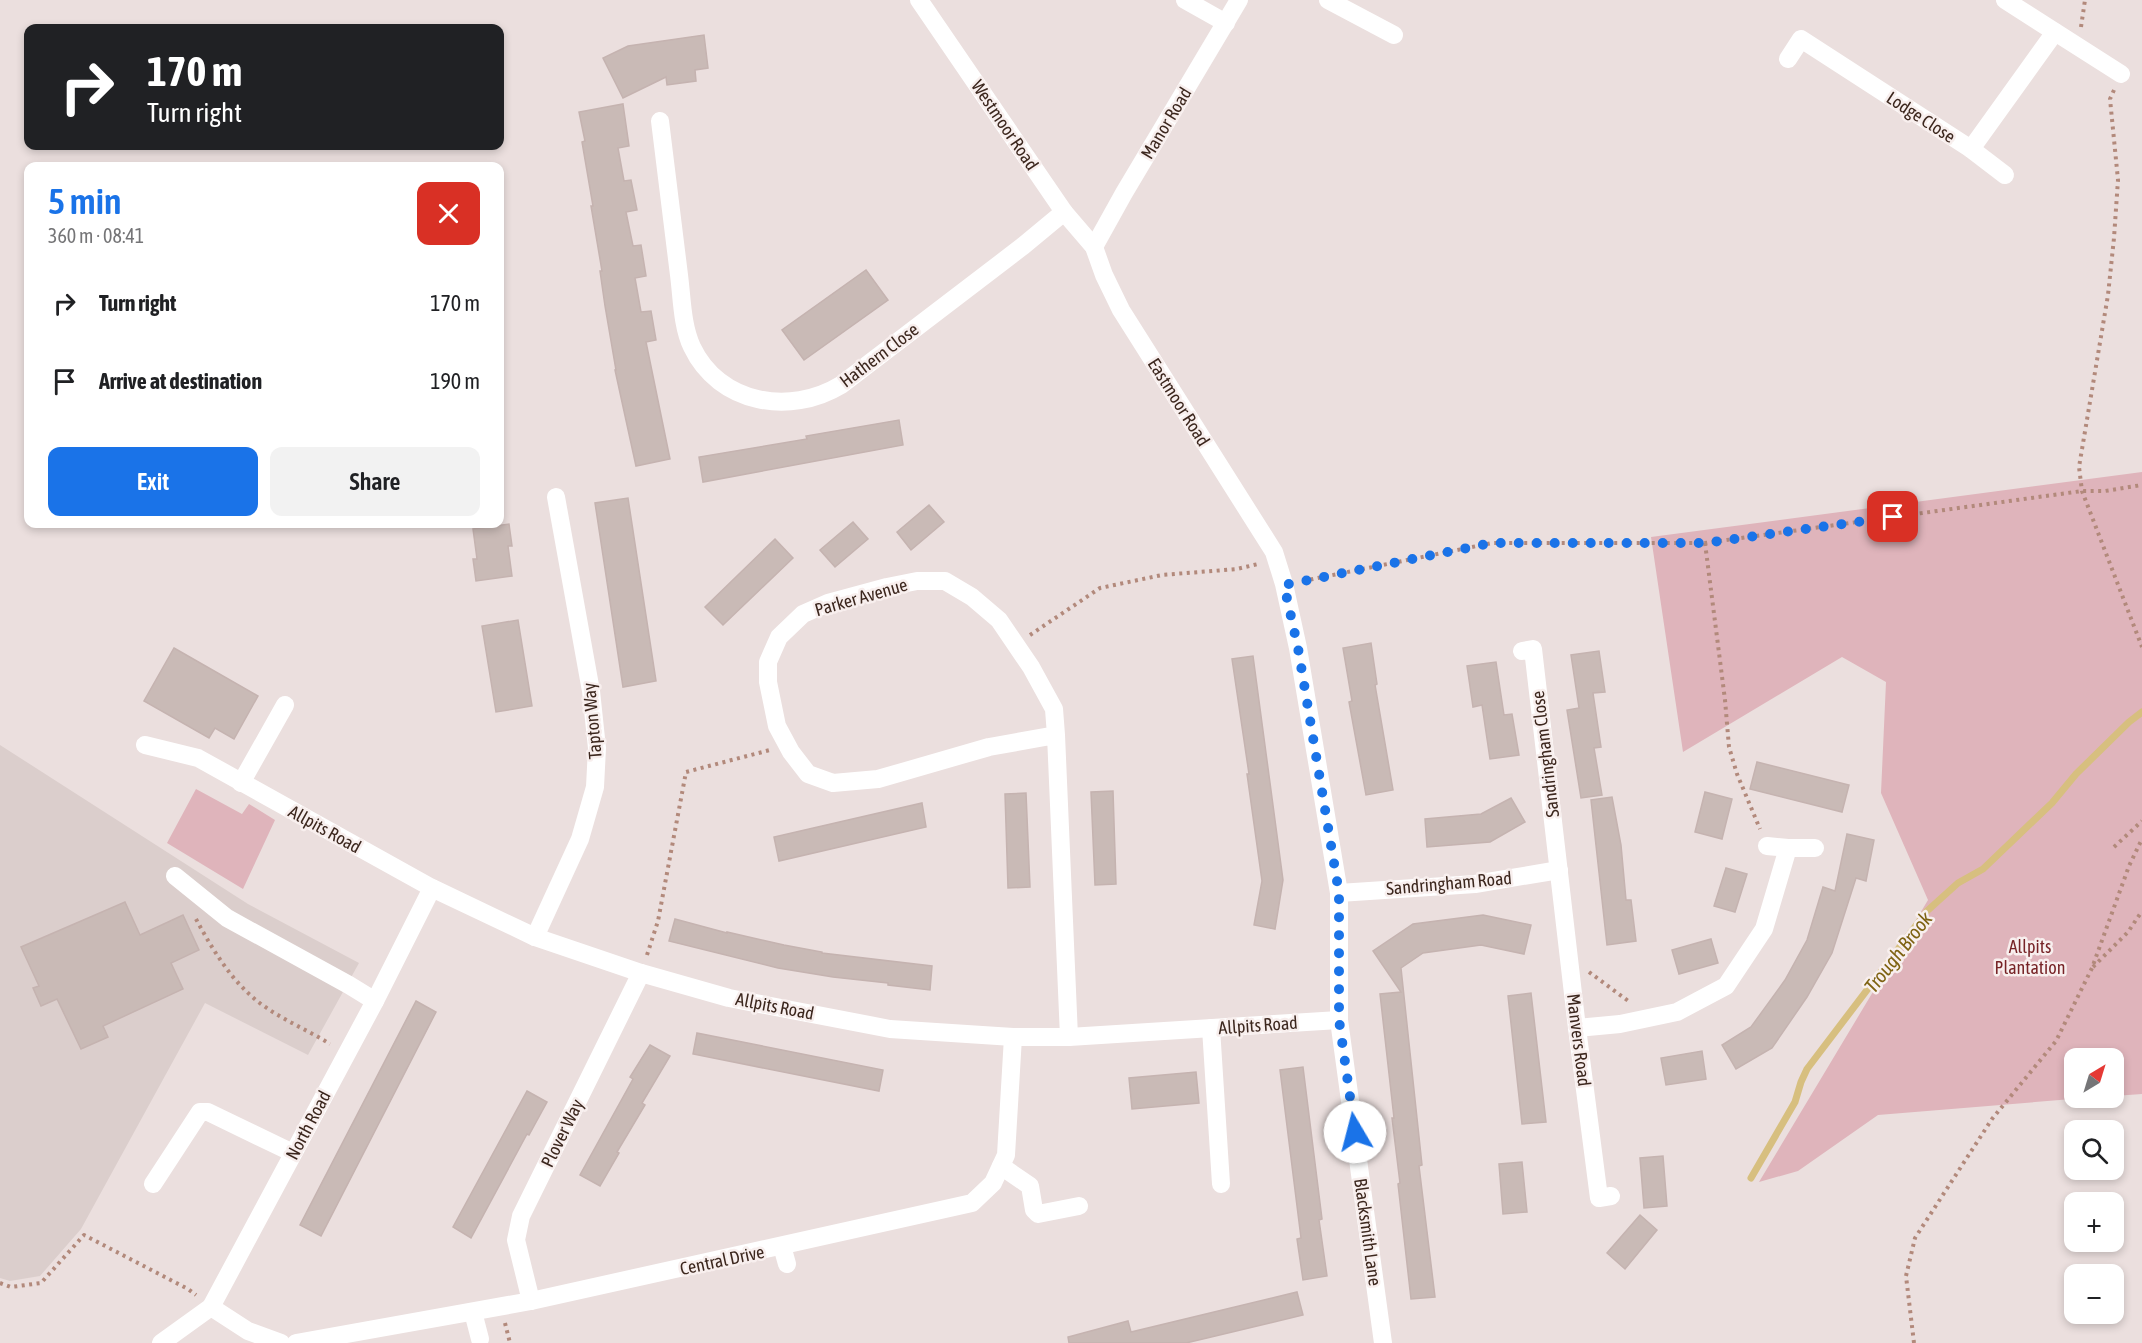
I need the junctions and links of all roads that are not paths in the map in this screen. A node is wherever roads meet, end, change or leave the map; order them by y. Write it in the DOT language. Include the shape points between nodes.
graph roads {
  1 [pos="919,0"];
  2 [pos="1185,0"];
  3 [pos="1239,0"];
  4 [pos="1328,0"];
  5 [pos="2005,0"];
  6 [pos="1226,23"];
  7 [pos="2055,32"];
  8 [pos="1394,35"];
  9 [pos="1788,59"];
  10 [pos="2121,74"];
  11 [pos="660,121"];
  12 [pos="1971,149"];
  13 [pos="2005,175"];
  14 [pos="1064,212"];
  15 [pos="1094,247"];
  16 [pos="556,497"];
  17 [pos="1275,556"];
  18 [pos="1522,651"];
  19 [pos="285,705"];
  20 [pos="1056,735"];
  21 [pos="145,745"];
  22 [pos="247,786"];
  23 [pos="1767,846"];
  24 [pos="1788,848"];
  25 [pos="1815,848"];
  26 [pos="1559,870"];
  27 [pos="175,876"];
  28 [pos="432,888"];
  29 [pos="1339,893"];
  30 [pos="535,937"];
  31 [pos="641,973"];
  32 [pos="375,1001"];
  33 [pos="1339,1020"];
  34 [pos="1211,1028"];
  35 [pos="1577,1028"];
  36 [pos="1013,1037"];
  37 [pos="1069,1037"];
  38 [pos="293,1154"];
  39 [pos="1001,1166"];
  40 [pos="153,1184"];
  41 [pos="1221,1184"];
  42 [pos="1599,1198"];
  43 [pos="1079,1206"];
  44 [pos="531,1301"];
  45 [pos="211,1306"];
  46 [pos="473,1312"];
  47 [pos="480,1339"];
  48 [pos="161,1343"];
  49 [pos="281,1343"];
  50 [pos="296,1343"];
  51 [pos="1383,1343"];
  1 -- 14 [label="street, Westmoor Road"];
  2 -- 6 [label="street"];
  3 -- 6 [label="street, Manor Road"];
  4 -- 8 [label="street"];
  5 -- 7 [label="street"];
  6 -- 15 [label="street, Manor Road"];
  7 -- 10 [label="street"];
  7 -- 12 [label="street, Lodge Close"];
  9 -- 12 [label="street, Lodge Close" via="1802,39"];
  11 -- 14 [label="street, Hathern Close" via="692,346 700,360 724,383 769,403 800,401 841,385"];
  12 -- 13 [label="street"];
  14 -- 15 [label="street, Westmoor Road"];
  15 -- 17 [label="street, Eastmoor Road" via="1121,310"];
  16 -- 30 [label="street, Tapton Way" via="591,691 597,748 595,788 580,840"];
  17 -- 29 [label="street, Blacksmith Lane" via="1298,648"];
  18 -- 26 [label="street, Sandringham Close" via="1533,649"];
  19 -- 22 [label="street"];
  20 -- 20 [label="street, Parker Avenue" via="1054,709 999,620 945,581 917,581 828,603 803,614 779,637 768,662 777,726 808,774 833,783 878,779 989,747"];
  20 -- 37 [label="street, Parker Avenue"];
  21 -- 22 [label="street, Allpits Road" via="198,758"];
  22 -- 28 [label="street, Allpits Road"];
  23 -- 24 [label="street"];
  24 -- 25 [label="street"];
  24 -- 35 [label="street" via="1764,929 1726,986 1677,1012"];
  26 -- 29 [label="street, Sandringham Road" via="1475,884"];
  26 -- 35 [label="street, Manvers Road"];
  27 -- 32 [label="street" via="227,918"];
  28 -- 30 [label="street, Allpits Road"];
  28 -- 32 [label="street, North Road"];
  29 -- 33 [label="street, Blacksmith Lane"];
  30 -- 31 [label="street, Allpits Road"];
  31 -- 36 [label="street, Allpits Road" via="729,998 890,1029"];
  31 -- 44 [label="street, Plover Way" via="521,1216 516,1240"];
  32 -- 38 [label="street, North Road"];
  33 -- 34 [label="street, Allpits Road"];
  33 -- 51 [label="street, Blacksmith Lane"];
  34 -- 37 [label="street, Allpits Road"];
  34 -- 41 [label="street"];
  35 -- 42 [label="street, Manvers Road"];
  36 -- 37 [label="street, Allpits Road"];
  36 -- 39 [label="street, Central Drive" via="1006,1155"];
  38 -- 40 [label="street" via="208,1112 200,1113"];
  38 -- 45 [label="street, North Road"];
  39 -- 43 [label="street" via="1030,1186 1038,1214"];
  39 -- 44 [label="street, Central Drive" via="993,1183 972,1203 785,1255"];
  44 -- 46 [label="street, Central Drive"];
  45 -- 48 [label="street, North Road"];
  45 -- 49 [label="street" via="248,1331"];
  46 -- 47 [label="street"];
  46 -- 50 [label="street, Central Drive"];
}
